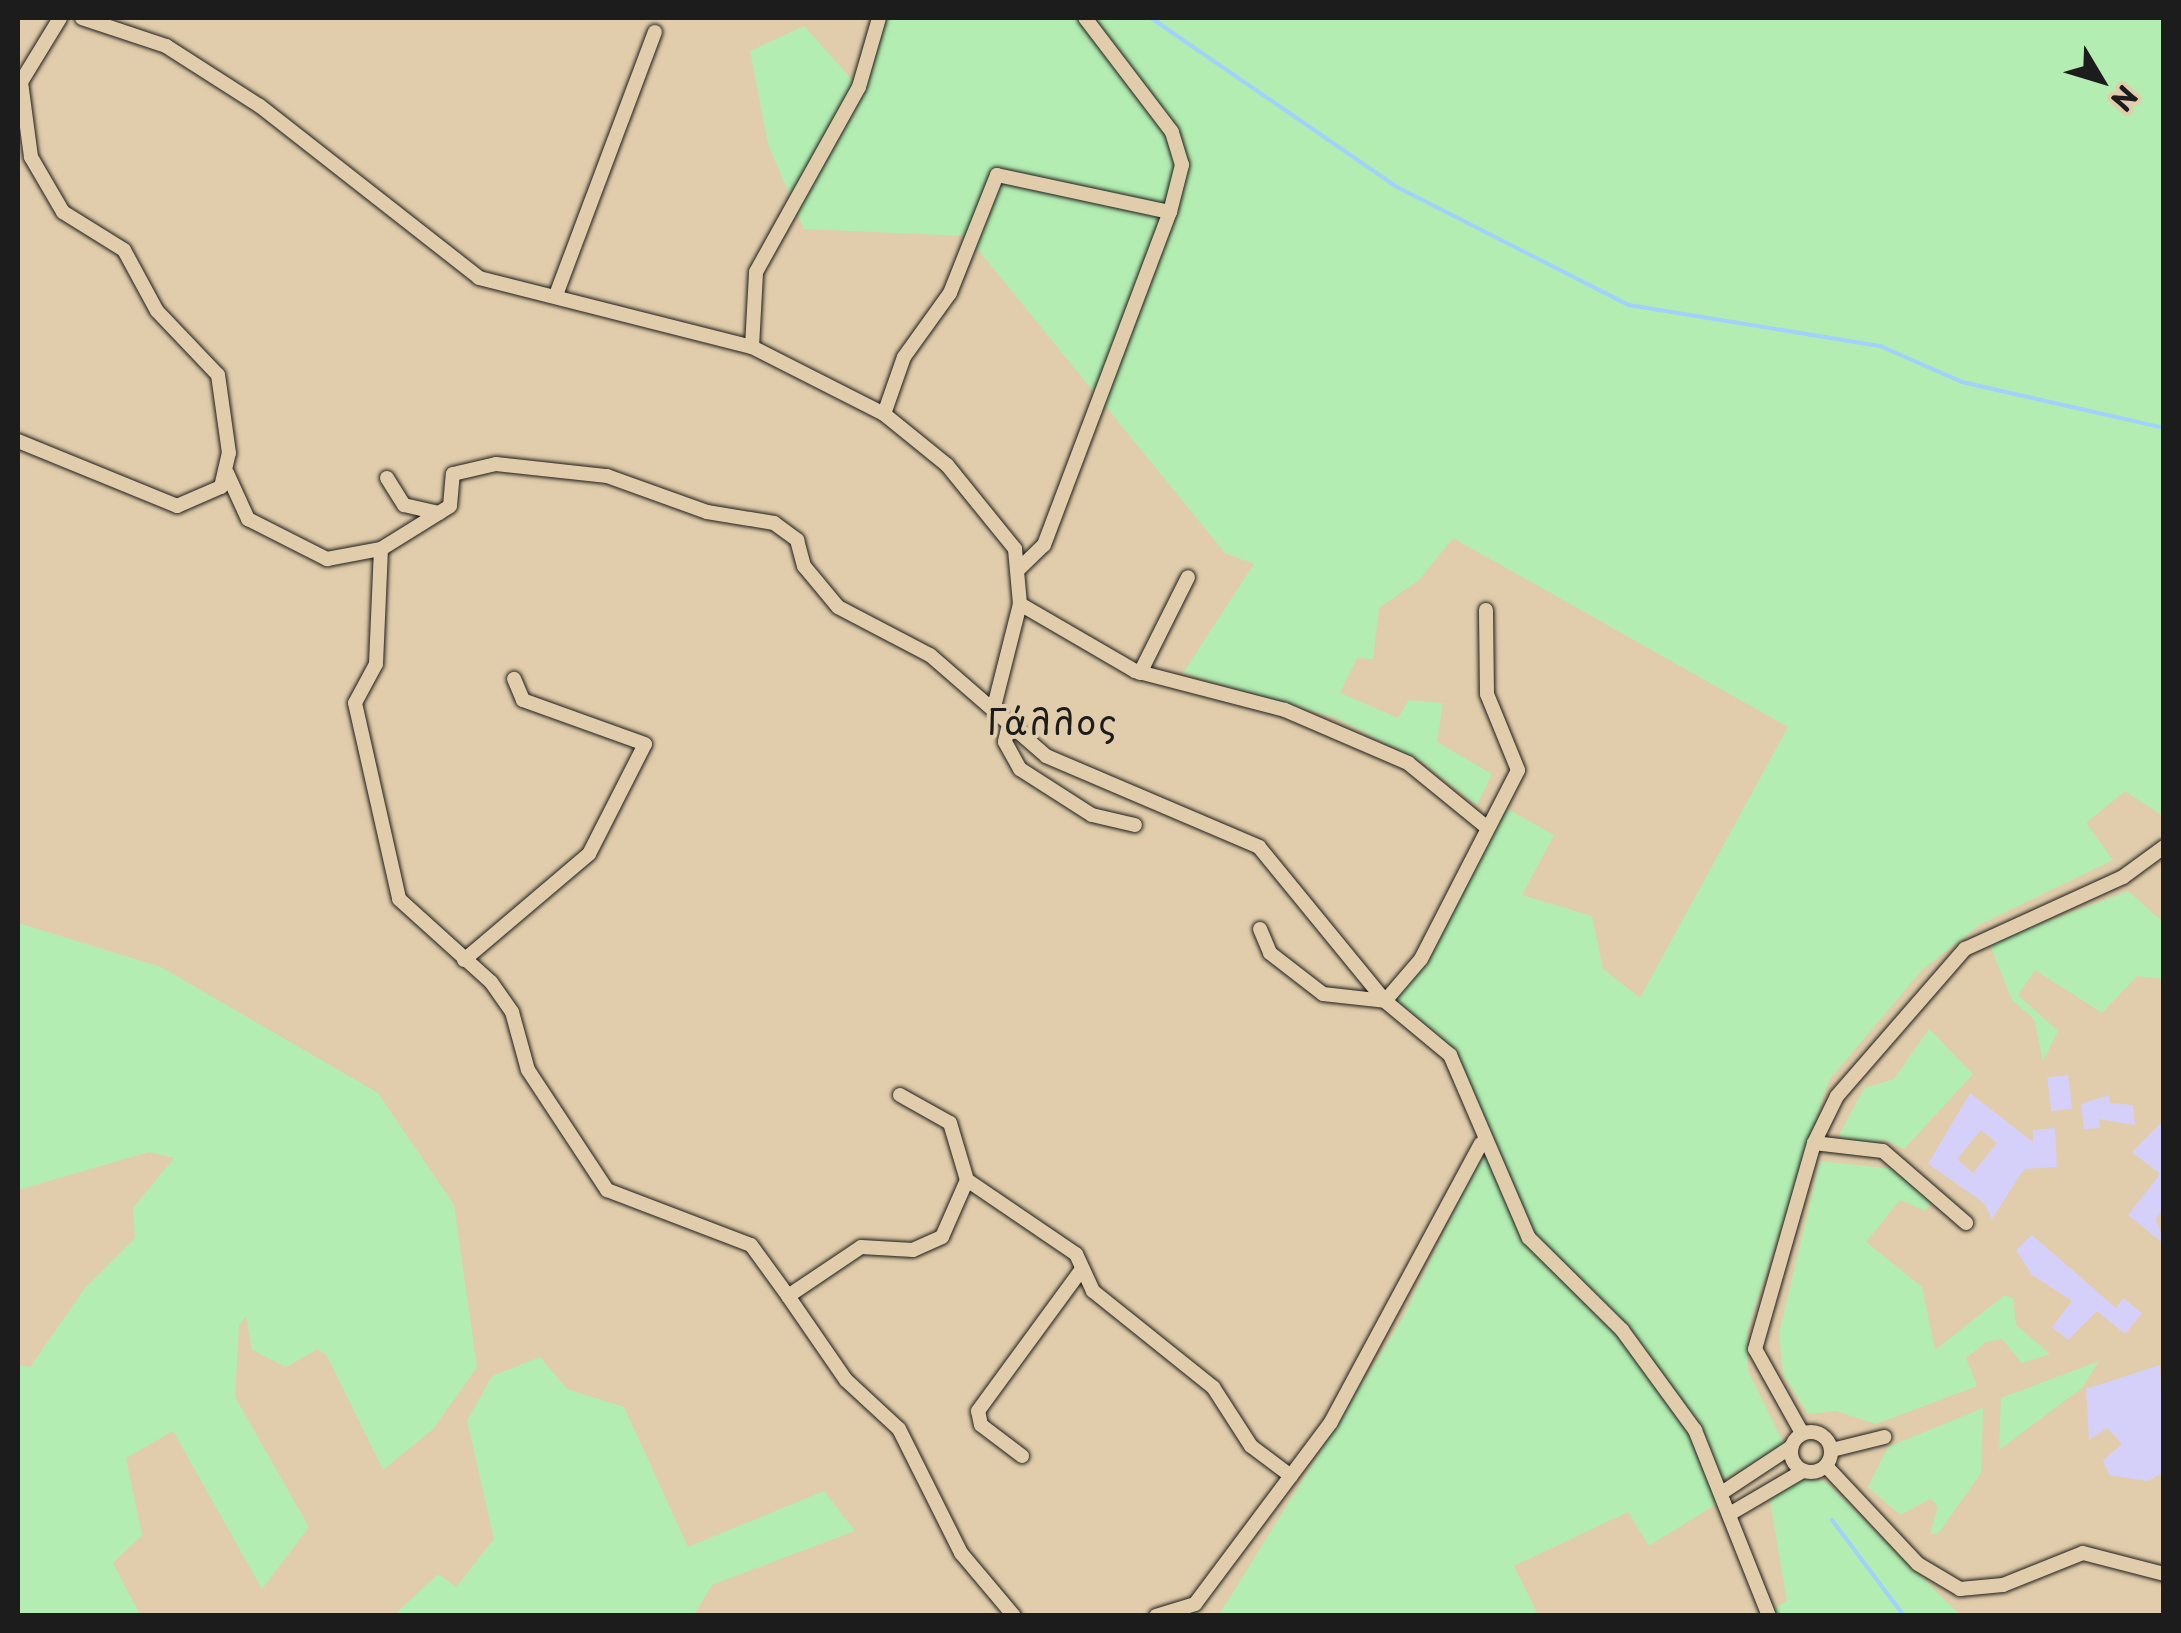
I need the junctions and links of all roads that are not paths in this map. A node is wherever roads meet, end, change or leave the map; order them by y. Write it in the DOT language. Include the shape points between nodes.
graph roads {
  1 [pos="60,18"];
  2 [pos="82,18"];
  3 [pos="879,18"];
  4 [pos="1085,18"];
  5 [pos="655,32"];
  6 [pos="1170,212"];
  7 [pos="556,295"];
  8 [pos="752,347"];
  9 [pos="884,414"];
  10 [pos="18,441"];
  11 [pos="227,472"];
  12 [pos="386,478"];
  13 [pos="444,511"];
  14 [pos="381,549"];
  15 [pos="1020,568"];
  16 [pos="1188,578"];
  17 [pos="1020,604"];
  18 [pos="1486,610"];
  19 [pos="1140,672"];
  20 [pos="514,680"];
  21 [pos="994,706"];
  22 [pos="1010,724"];
  23 [pos="1135,825"];
  24 [pos="1485,826"];
  25 [pos="2164,848"];
  26 [pos="1260,929"];
  27 [pos="464,960"];
  28 [pos="1384,1001"];
  29 [pos="900,1094"];
  30 [pos="1814,1143"];
  31 [pos="1481,1144"];
  32 [pos="967,1180"];
  33 [pos="1966,1224"];
  34 [pos="1082,1268"];
  35 [pos="788,1296"];
  36 [pos="1802,1434"];
  37 [pos="1884,1437"];
  38 [pos="1792,1447"];
  39 [pos="1832,1450"];
  40 [pos="1022,1456"];
  41 [pos="1826,1466"];
  42 [pos="1803,1470"];
  43 [pos="1291,1476"];
  44 [pos="1723,1492"];
  45 [pos="1733,1512"];
  46 [pos="2164,1574"];
  47 [pos="1014,1616"];
  48 [pos="1156,1616"];
  49 [pos="1769,1616"];
  1 -- 11 [label="street" via="21,82 31,157 63,212 124,250 157,311 218,375 227,396"];
  2 -- 7 [label="street" via="166,46 260,106 479,278"];
  3 -- 8 [label="street" via="859,87 756,272"];
  4 -- 6 [label="street" via="1172,132 1182,166"];
  5 -- 7 [label="street"];
  6 -- 9 [label="street" via="997,174 950,293 904,357"];
  6 -- 15 [label="street" via="1044,544"];
  7 -- 8 [label="street"];
  8 -- 9 [label="street"];
  9 -- 15 [label="street" via="992,512"];
  10 -- 11 [label="street" via="176,506 208,500"];
  11 -- 14 [label="street" via="248,520 278,536 327,559"];
  12 -- 13 [label="street" via="404,505 426,517"];
  13 -- 14 [label="street"];
  13 -- 21 [label="street" via="453,474 496,464 607,476 695,509 774,523 797,540 804,566 852,618 930,655"];
  14 -- 27 [label="street" via="376,664 356,713 398,900"];
  15 -- 17 [label="street"];
  16 -- 19 [label="street"];
  17 -- 19 [label="street"];
  17 -- 21 [label="street"];
  18 -- 24 [label="street" via="1488,694 1518,770"];
  19 -- 24 [label="street" via="1285,710 1360,740 1408,763"];
  20 -- 27 [label="street" via="523,700 645,744 589,854"];
  21 -- 22 [label="street"];
  22 -- 23 [label="street" via="1005,742 1020,769 1092,815"];
  22 -- 28 [label="street" via="1079,773 1259,847"];
  24 -- 28 [label="street" via="1421,959"];
  25 -- 30 [label="street" via="2122,877 1965,949 1845,1085"];
  26 -- 28 [label="street" via="1270,952 1310,987"];
  27 -- 35 [label="street" via="512,1012 528,1070 607,1190 751,1245"];
  28 -- 31 [label="street" via="1450,1054"];
  29 -- 32 [label="street" via="950,1123"];
  30 -- 33 [label="street" via="1883,1150"];
  30 -- 36 [label="street" via="1755,1349"];
  31 -- 43 [label="street" via="1395,1313"];
  31 -- 44 [label="street" via="1529,1238 1660,1378"];
  32 -- 34 [label="street" via="1064,1244"];
  32 -- 35 [label="street" via="942,1237 913,1250 861,1247"];
  34 -- 40 [label="street" via="978,1411 981,1424"];
  34 -- 43 [label="street" via="1092,1291 1213,1387 1251,1446"];
  35 -- 47 [label="street" via="846,1380 899,1429 960,1553"];
  36 -- 38 [label="street"];
  36 -- 39 [label="street" via="1822,1434"];
  37 -- 39 [label="street"];
  38 -- 42 [label="street"];
  38 -- 44 [label="street"];
  39 -- 41 [label="street"];
  41 -- 42 [label="street"];
  41 -- 46 [label="street" via="1918,1564 1960,1588 2003,1584 2084,1553"];
  42 -- 45 [label="street"];
  43 -- 48 [label="street" via="1194,1604"];
  44 -- 45 [label="street"];
  45 -- 49 [label="street"];
}
